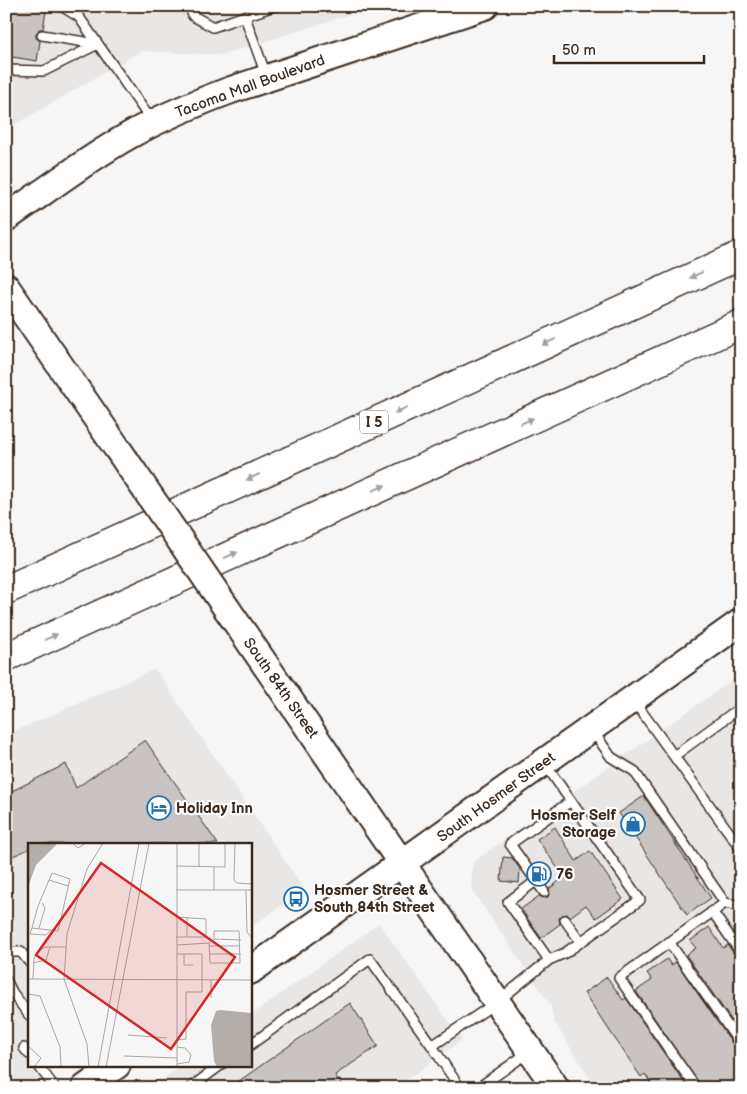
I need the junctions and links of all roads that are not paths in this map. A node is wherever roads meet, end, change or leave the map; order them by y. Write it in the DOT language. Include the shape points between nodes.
graph roads {
  1 [pos="60,6"];
  2 [pos="190,6"];
  3 [pos="274,6"];
  4 [pos="485,6"];
  5 [pos="245,17"];
  6 [pos="42,35"];
  7 [pos="98,44"];
  8 [pos="6,70"];
  9 [pos="267,78"];
  10 [pos="153,124"];
  11 [pos="6,218"];
  12 [pos="741,255"];
  13 [pos="6,287"];
  14 [pos="741,324"];
  15 [pos="6,590"];
  16 [pos="741,622"];
  17 [pos="6,657"];
  18 [pos="632,699"];
  19 [pos="741,707"];
  20 [pos="592,728"];
  21 [pos="674,756"];
  22 [pos="544,762"];
  23 [pos="571,801"];
  24 [pos="741,849"];
  25 [pos="402,864"];
  26 [pos="536,881"];
  27 [pos="544,892"];
  28 [pos="725,903"];
  29 [pos="741,906"];
  30 [pos="712,911"];
  31 [pos="565,920"];
  32 [pos="581,942"];
  33 [pos="669,942"];
  34 [pos="741,953"];
  35 [pos="6,954"];
  36 [pos="549,960"];
  37 [pos="28,961"];
  38 [pos="251,970"];
  39 [pos="6,980"];
  40 [pos="497,1002"];
  41 [pos="28,1014"];
  42 [pos="251,1044"];
  43 [pos="741,1045"];
  44 [pos="432,1046"];
  45 [pos="531,1051"];
  46 [pos="39,1066"];
  47 [pos="116,1066"];
  48 [pos="220,1066"];
  49 [pos="55,1088"];
  50 [pos="85,1088"];
  51 [pos="190,1088"];
  52 [pos="460,1088"];
  53 [pos="478,1088"];
  54 [pos="556,1088"];
  55 [pos="696,1088"];
  1 -- 7 [label="lane" via="79,17"];
  2 -- 5 [label="lane" via="193,16 213,27"];
  3 -- 5 [label="lane"];
  4 -- 9 [label="main road, Tacoma Mall Boulevard"];
  5 -- 9 [label="lane"];
  6 -- 7 [label="lane"];
  7 -- 8 [label="lane" via="44,71"];
  7 -- 10 [label="lane"];
  9 -- 10 [label="main road, Tacoma Mall Boulevard" via="196,103"];
  10 -- 11 [label="main road, Tacoma Mall Boulevard" via="98,155"];
  12 -- 15 [label="highway, I 5, one-way"];
  13 -- 25 [label="main road, South 84th Street, bridge"];
  17 -- 14 [label="highway, one-way"];
  16 -- 18 [label="main road, South Hosmer Street"];
  18 -- 20 [label="main road, South Hosmer Street"];
  18 -- 21 [label="lane"];
  19 -- 21 [label="lane"];
  20 -- 22 [label="main road, South Hosmer Street"];
  20 -- 28 [label="lane" via="611,757 634,771"];
  21 -- 24 [label="lane"];
  22 -- 23 [label="lane"];
  22 -- 25 [label="main road, South Hosmer Street"];
  23 -- 26 [label="lane" via="510,844"];
  23 -- 32 [label="lane" via="640,900"];
  25 -- 38 [label="main road, South Hosmer Street"];
  25 -- 40 [label="main road, South 84th Street"];
  26 -- 27 [label="lane"];
  26 -- 36 [label="lane" via="508,902"];
  28 -- 29 [label="lane"];
  28 -- 30 [label="lane"];
  30 -- 33 [label="lane"];
  30 -- 34 [label="lane"];
  31 -- 32 [label="lane"];
  32 -- 36 [label="lane"];
  33 -- 43 [label="lane"];
  33 -- 55 [label="lane" via="619,978"];
  35 -- 37 [label="lane" via="21,952"];
  36 -- 40 [label="lane"];
  39 -- 41 [label="lane"];
  40 -- 44 [label="lane"];
  40 -- 45 [label="main road, South 84th Street"];
  42 -- 44 [label="lane" via="370,960"];
  44 -- 52 [label="lane"];
  45 -- 53 [label="lane"];
  45 -- 54 [label="main road, South 84th Street"];
  46 -- 49 [label="lane"];
  47 -- 50 [label="main road"];
  48 -- 51 [label="lane"];
}
